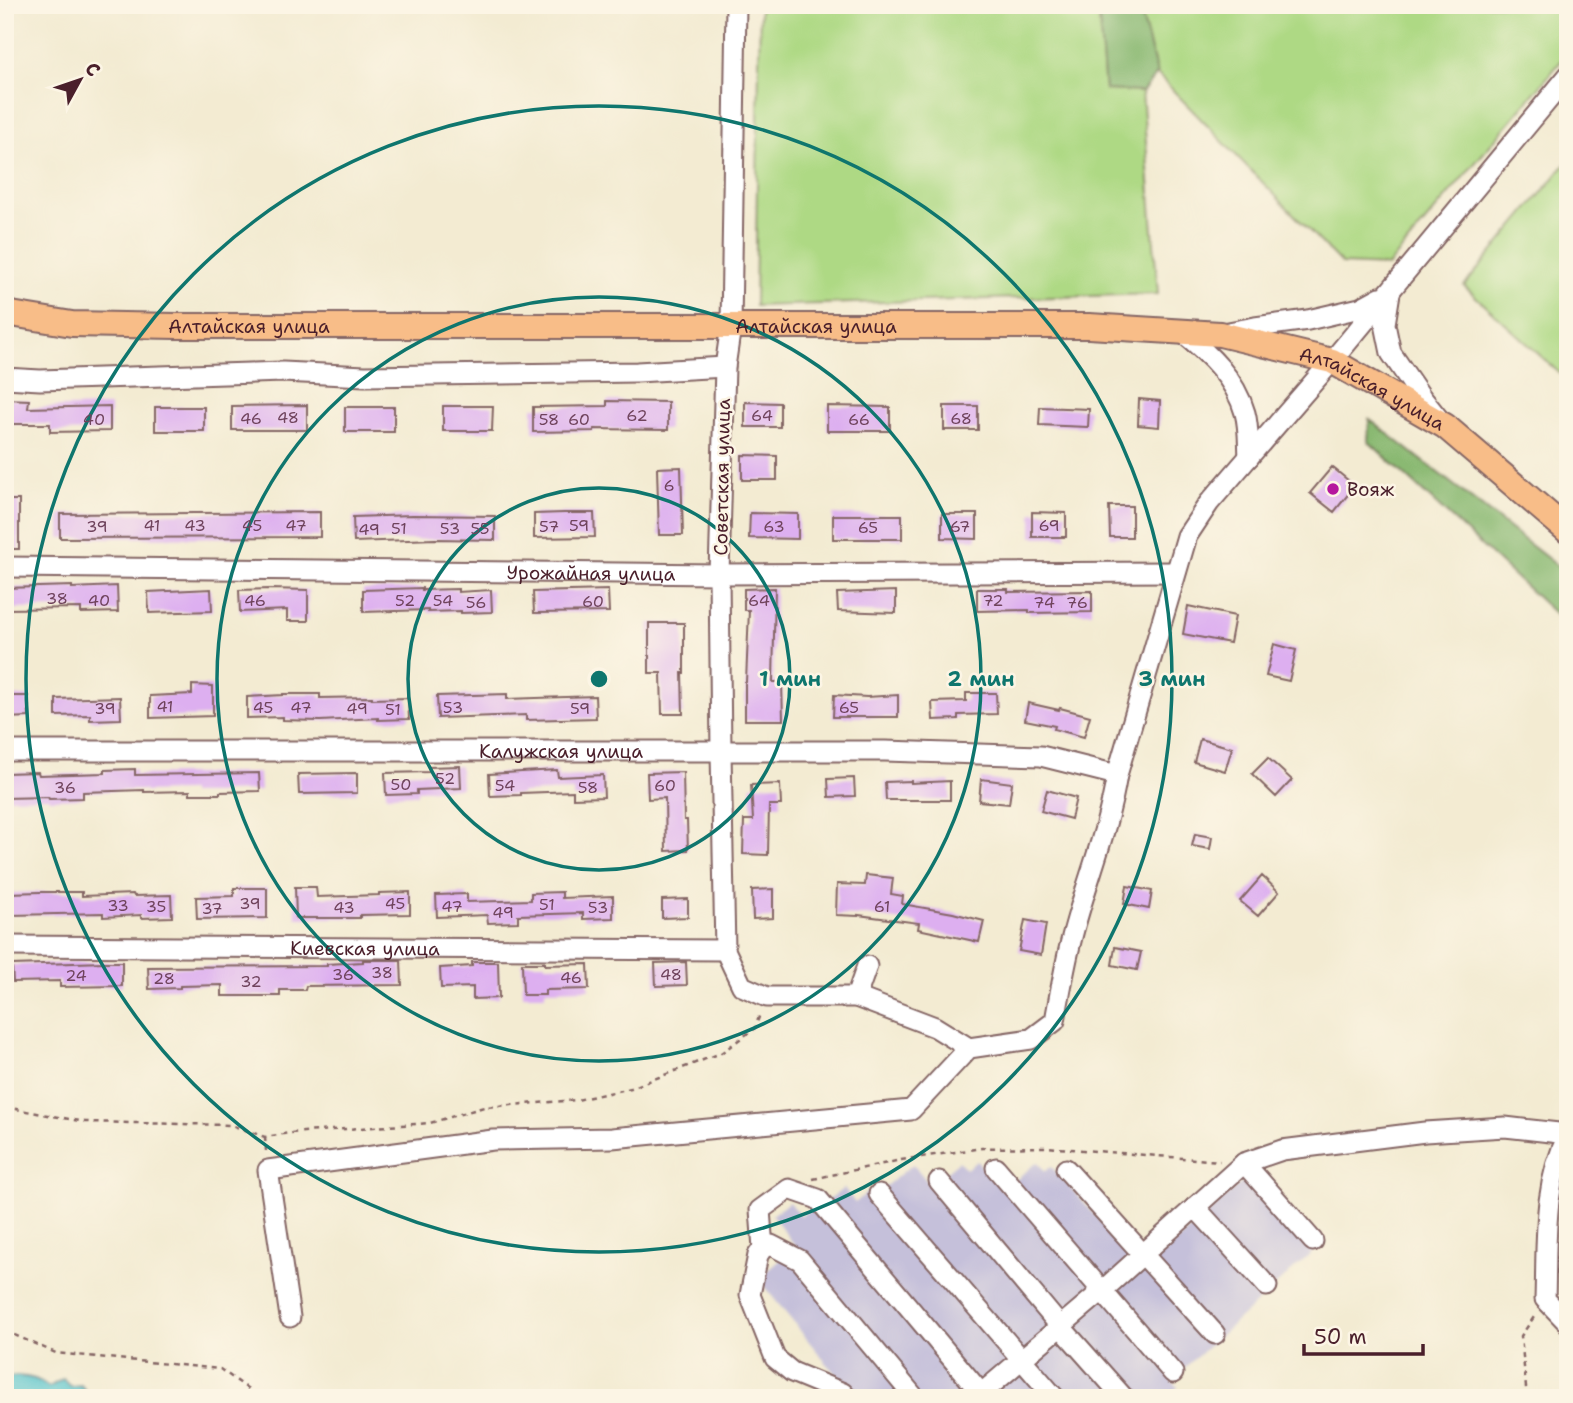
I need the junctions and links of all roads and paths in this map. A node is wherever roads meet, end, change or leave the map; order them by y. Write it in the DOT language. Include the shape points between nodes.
graph roads {
  1 [pos="736,5"];
  2 [pos="1568,76"];
  3 [pos="1390,292"];
  4 [pos="5,313"];
  5 [pos="731,326"];
  6 [pos="1182,332"];
  7 [pos="1220,334"];
  8 [pos="1332,361"];
  9 [pos="725,367"];
  10 [pos="5,378"];
  11 [pos="1445,426"];
  12 [pos="1249,457"];
  13 [pos="1568,531"];
  14 [pos="5,567"];
  15 [pos="1176,572"];
  16 [pos="719,574"];
  17 [pos="5,751"];
  18 [pos="721,752"];
  19 [pos="1116,775"];
  20 [pos="5,946"];
  21 [pos="725,950"];
  22 [pos="867,966"];
  23 [pos="766,997"];
  24 [pos="856,997"];
  25 [pos="969,1048"];
  26 [pos="5,1107"];
  27 [pos="1568,1135"];
  28 [pos="1244,1163"];
  29 [pos="996,1168"];
  30 [pos="1066,1169"];
  31 [pos="939,1181"];
  32 [pos="789,1189"];
  33 [pos="879,1194"];
  34 [pos="1195,1207"];
  35 [pos="1313,1241"];
  36 [pos="763,1248"];
  37 [pos="1142,1254"];
  38 [pos="1267,1286"];
  39 [pos="1102,1291"];
  40 [pos="1545,1300"];
  41 [pos="290,1317"];
  42 [pos="1568,1323"];
  43 [pos="1060,1326"];
  44 [pos="5,1331"];
  45 [pos="1215,1334"];
  46 [pos="1021,1359"];
  47 [pos="1173,1373"];
  48 [pos="980,1396"];
  49 [pos="261,1398"];
  50 [pos="847,1398"];
  51 [pos="915,1398"];
  52 [pos="1055,1398"];
  53 [pos="1124,1398"];
  54 [pos="1527,1398"];
  1 -- 5 [label="street, Советская улица"];
  2 -- 3 [label="street"];
  3 -- 7 [label="street" via="1360,308"];
  3 -- 8 [label="street"];
  3 -- 11 [label="street" via="1385,324 1391,353"];
  4 -- 5 [label="main road, Алтайская улица" via="72,324 163,326"];
  5 -- 6 [label="main road, Алтайская улица" via="1089,326"];
  5 -- 9 [label="street, Советская улица"];
  6 -- 7 [label="main road, Алтайская улица"];
  6 -- 12 [label="street" via="1234,386 1246,415"];
  7 -- 8 [label="main road, Алтайская улица"];
  8 -- 11 [label="main road, Алтайская улица"];
  8 -- 12 [label="street"];
  9 -- 10 [label="street" via="637,372"];
  9 -- 16 [label="street, Советская улица"];
  11 -- 13 [label="main road, Алтайская улица"];
  12 -- 15 [label="street" via="1186,536"];
  14 -- 16 [label="street, Урожайная улица"];
  15 -- 16 [label="street, Урожайная улица"];
  15 -- 19 [label="street"];
  16 -- 18 [label="street, Советская улица"];
  17 -- 18 [label="street, Калужская улица"];
  18 -- 19 [label="street, Калужская улица" via="1041,756"];
  18 -- 21 [label="street, Советская улица"];
  19 -- 25 [label="street" via="1113,802 1072,936 1055,1021 1031,1039"];
  20 -- 21 [label="street, Киевская улица"];
  21 -- 23 [label="street" via="742,986"];
  22 -- 24 [label="street"];
  23 -- 24 [label="street"];
  23 -- 26 [label="path" via="755,1028 721,1053 631,1088 577,1100 484,1107 430,1123 265,1137 232,1125 85,1122"];
  24 -- 25 [label="street" via="935,1027"];
  25 -- 41 [label="street" via="911,1110 612,1138 493,1140 268,1170"];
  27 -- 28 [label="street" via="1505,1127 1424,1132 1282,1150"];
  27 -- 40 [label="street" via="1552,1178"];
  28 -- 32 [label="path" via="1046,1147 982,1148 814,1178"];
  28 -- 34 [label="street"];
  28 -- 35 [label="street"];
  29 -- 39 [label="street"];
  30 -- 37 [label="street"];
  31 -- 43 [label="street"];
  32 -- 36 [label="street" via="760,1210"];
  32 -- 48 [label="street" via="818,1199"];
  33 -- 46 [label="street"];
  34 -- 37 [label="street"];
  34 -- 38 [label="street"];
  36 -- 50 [label="street" via="750,1295 775,1358 792,1372"];
  36 -- 51 [label="street" via="771,1245 800,1259"];
  37 -- 39 [label="street"];
  37 -- 45 [label="street"];
  39 -- 43 [label="street"];
  39 -- 47 [label="street"];
  40 -- 42 [label="street"];
  40 -- 54 [label="path" via="1521,1336"];
  43 -- 46 [label="street"];
  43 -- 53 [label="street"];
  44 -- 49 [label="path" via="56,1353 220,1369"];
  46 -- 48 [label="street"];
  46 -- 52 [label="street"];
}
